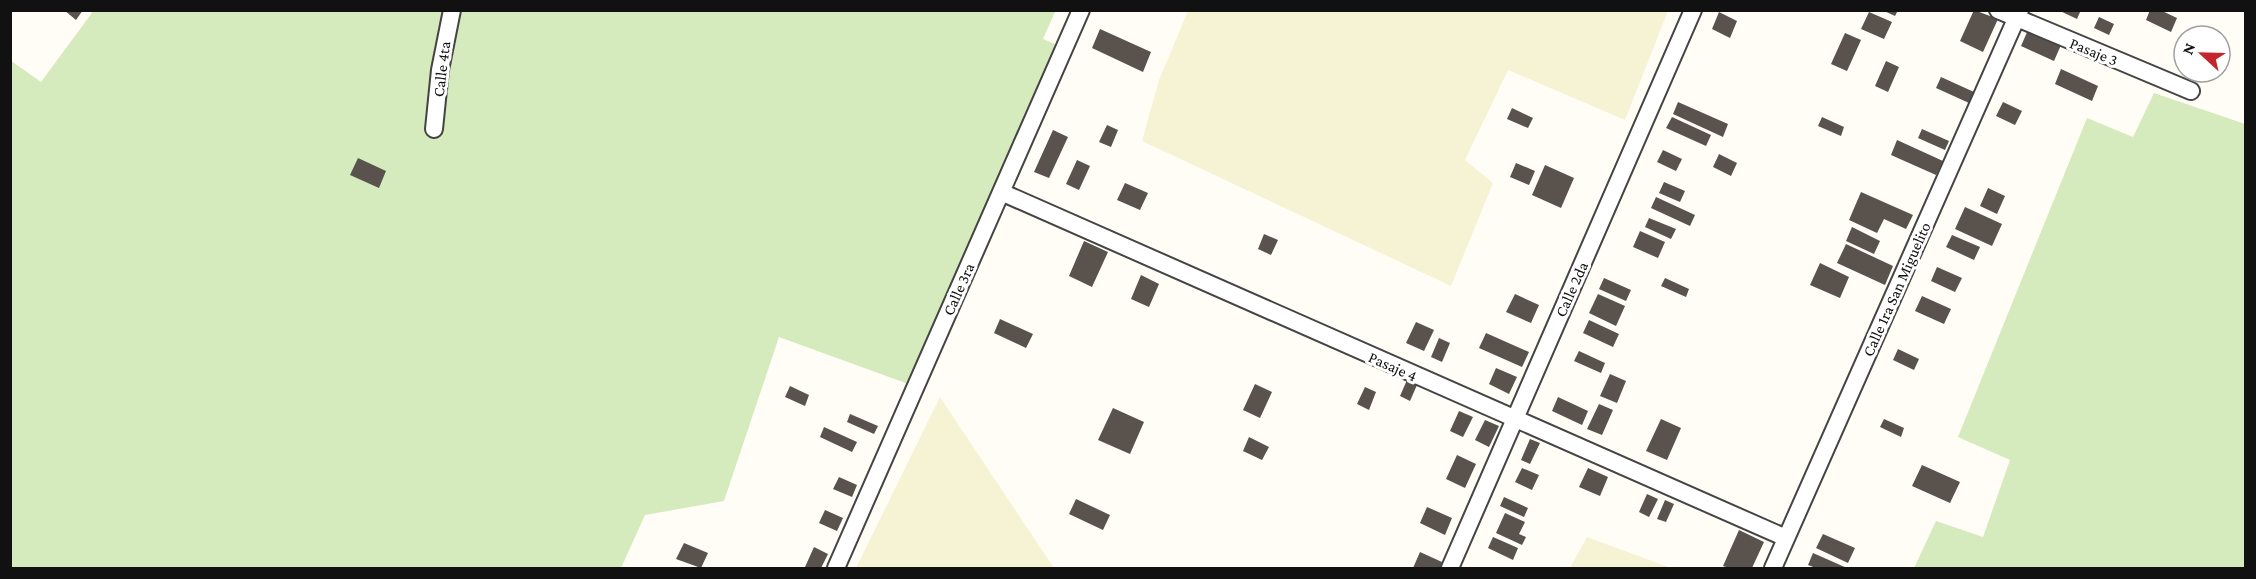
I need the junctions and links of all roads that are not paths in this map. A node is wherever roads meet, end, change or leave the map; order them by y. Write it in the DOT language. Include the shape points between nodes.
graph roads {
  1 [pos="452,10"];
  2 [pos="1081,10"];
  3 [pos="1693,10"];
  4 [pos="1998,10"];
  5 [pos="2018,14"];
  6 [pos="2191,91"];
  7 [pos="434,129"];
  8 [pos="1001,192"];
  9 [pos="1514,420"];
  10 [pos="1786,538"];
  11 [pos="836,568"];
  12 [pos="1450,568"];
  13 [pos="1773,568"];
  1 -- 7 [label="street, Calle 4ta"];
  2 -- 8 [label="street, Calle 3ra"];
  3 -- 9 [label="street, Calle 2da"];
  4 -- 5 [label="street, Pasaje 3"];
  5 -- 6 [label="street, Pasaje 3"];
  5 -- 10 [label="street, Calle 1ra San Miguelito"];
  8 -- 9 [label="street, Pasaje 4"];
  8 -- 11 [label="street, Calle 3ra"];
  9 -- 10 [label="street, Pasaje 4"];
  9 -- 12 [label="street, Calle 2da"];
  10 -- 13 [label="street, Calle 1ra San Miguelito"];
}
